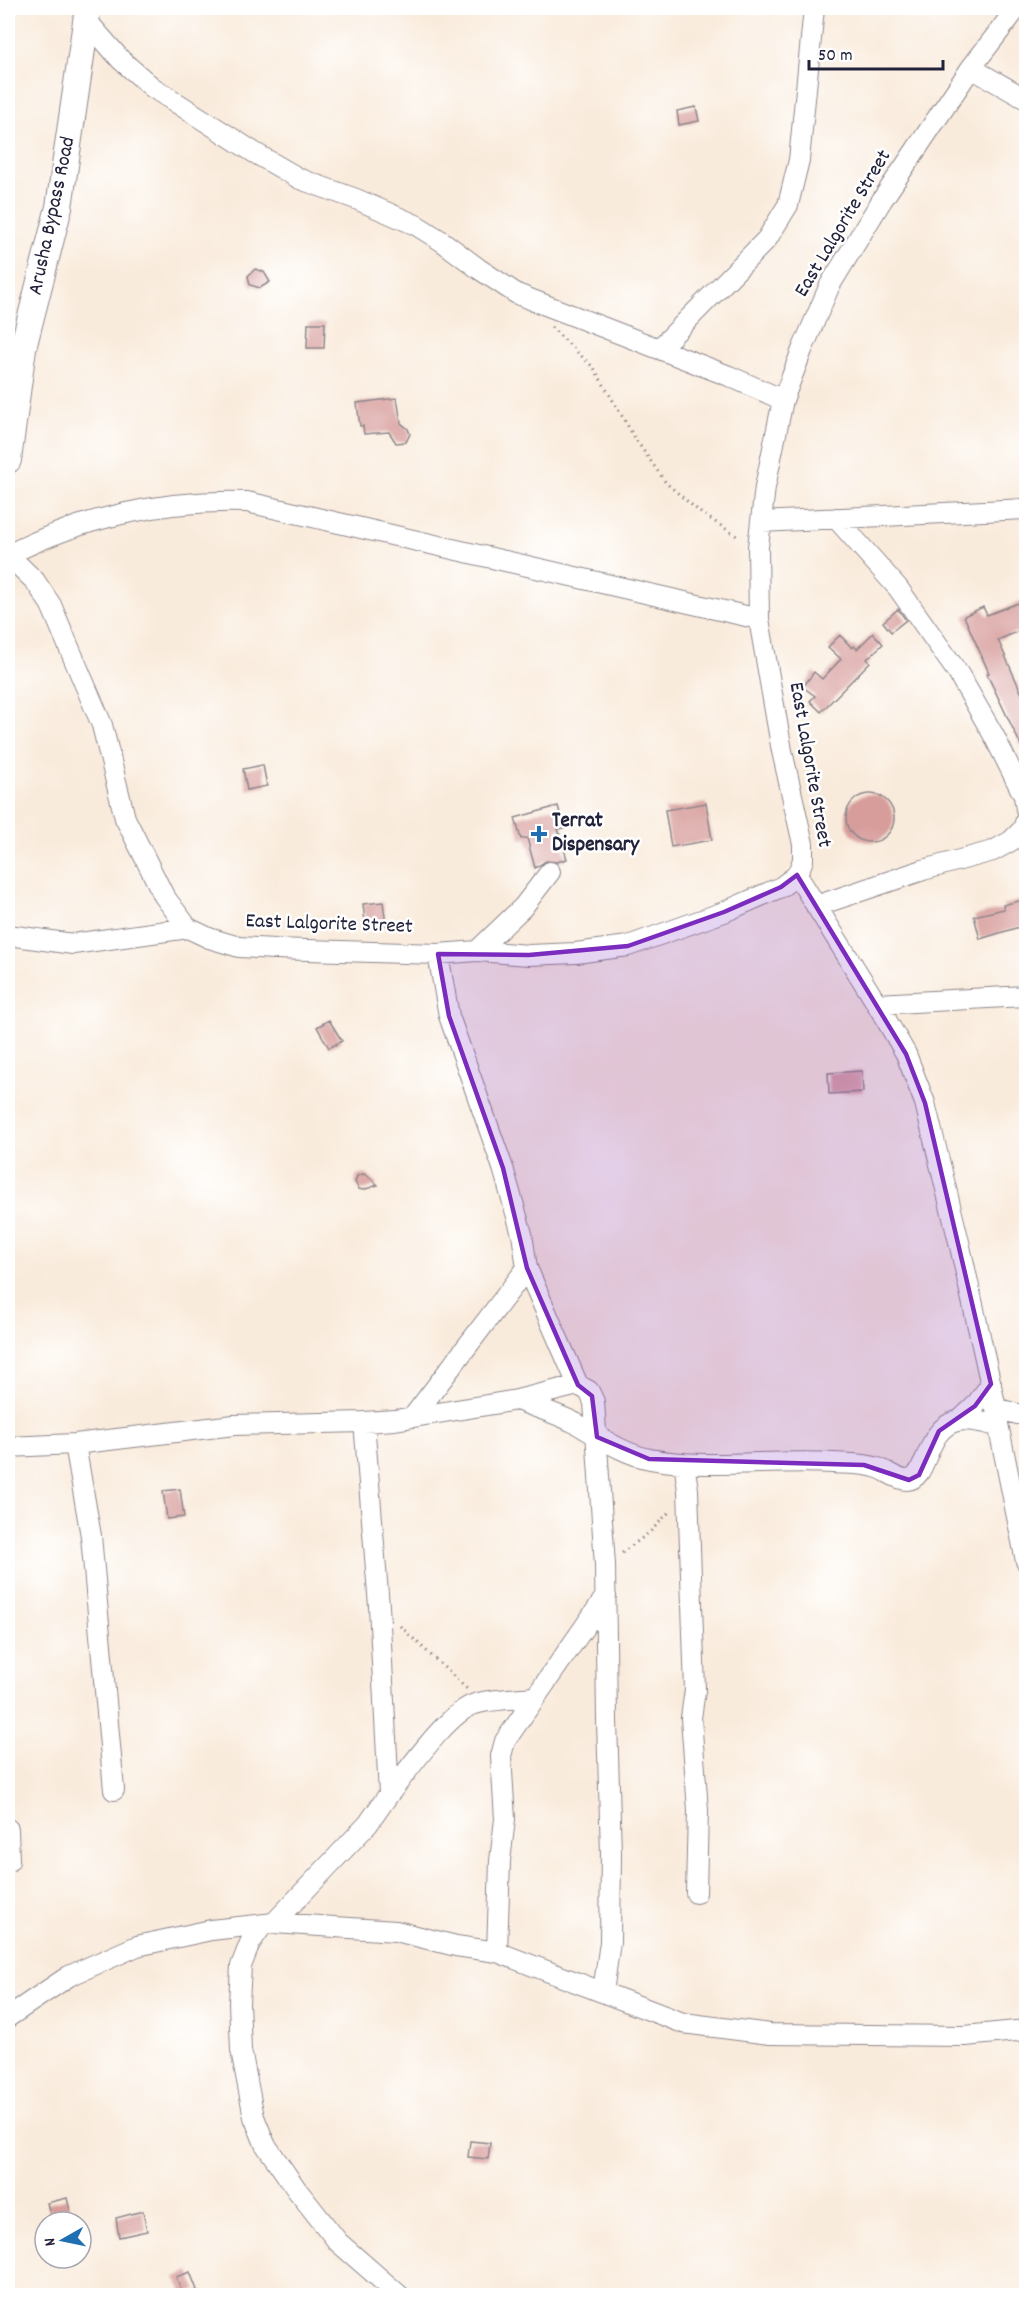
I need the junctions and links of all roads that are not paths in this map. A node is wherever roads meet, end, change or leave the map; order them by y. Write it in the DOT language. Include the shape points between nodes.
graph roads {
  1 [pos="814,8"];
  2 [pos="1017,8"];
  3 [pos="88,14"];
  4 [pos="971,68"];
  5 [pos="1026,99"];
  6 [pos="659,349"];
  7 [pos="783,400"];
  8 [pos="8,460"];
  9 [pos="1026,509"];
  10 [pos="836,518"];
  11 [pos="760,522"];
  12 [pos="8,555"];
  13 [pos="759,620"];
  14 [pos="1026,809"];
  15 [pos="1026,820"];
  16 [pos="550,872"];
  17 [pos="797,875"];
  18 [pos="816,906"];
  19 [pos="188,928"];
  20 [pos="8,935"];
  21 [pos="477,951"];
  22 [pos="438,954"];
  23 [pos="1026,996"];
  24 [pos="877,1004"];
  25 [pos="527,1268"];
  26 [pos="991,1384"];
  27 [pos="578,1385"];
  28 [pos="517,1400"];
  29 [pos="1026,1414"];
  30 [pos="413,1417"];
  31 [pos="997,1417"];
  32 [pos="959,1421"];
  33 [pos="364,1422"];
  34 [pos="597,1437"];
  35 [pos="75,1444"];
  36 [pos="8,1447"];
  37 [pos="684,1463"];
  38 [pos="1026,1561"];
  39 [pos="606,1596"];
  40 [pos="534,1697"];
  41 [pos="488,1702"];
  42 [pos="505,1741"];
  43 [pos="114,1790"];
  44 [pos="389,1794"];
  45 [pos="8,1830"];
  46 [pos="9,1861"];
  47 [pos="696,1893"];
  48 [pos="268,1924"];
  49 [pos="498,1952"];
  50 [pos="603,1992"];
  51 [pos="8,2017"];
  52 [pos="1026,2030"];
  53 [pos="400,2295"];
  1 -- 6 [label="street" via="799,160 788,205 767,239"];
  2 -- 4 [label="street, East Lalgorite Street"];
  3 -- 6 [label="street" via="121,60 153,87 282,169 416,225 517,294"];
  3 -- 8 [label="main road, Arusha Bypass Road" via="59,207 23,348"];
  4 -- 5 [label="street"];
  4 -- 7 [label="street, East Lalgorite Street" via="830,285"];
  6 -- 7 [label="street"];
  7 -- 11 [label="street, East Lalgorite Street"];
  9 -- 10 [label="street"];
  10 -- 11 [label="street"];
  10 -- 14 [label="street" via="898,588 958,673 1024,796"];
  11 -- 13 [label="street, East Lalgorite Street"];
  12 -- 13 [label="street" via="77,525 112,516 217,501 248,502"];
  12 -- 19 [label="street" via="35,581 51,605 102,725 126,818 164,896"];
  13 -- 17 [label="street, East Lalgorite Street" via="803,844 803,860"];
  15 -- 18 [label="street" via="1011,841 993,850"];
  16 -- 21 [label="street" via="523,907"];
  17 -- 18 [label="street"];
  17 -- 21 [label="street, East Lalgorite Street" via="781,887 724,912 628,946 530,956"];
  18 -- 24 [label="street"];
  19 -- 20 [label="street" via="73,944"];
  19 -- 22 [label="street, East Lalgorite Street" via="239,946"];
  21 -- 22 [label="street, East Lalgorite Street"];
  22 -- 25 [label="street" via="449,1016 503,1168 522,1234"];
  23 -- 24 [label="street"];
  24 -- 26 [label="street" via="906,1054 925,1103"];
  25 -- 27 [label="street"];
  25 -- 30 [label="street"];
  26 -- 31 [label="street"];
  26 -- 32 [label="street"];
  27 -- 28 [label="street"];
  27 -- 34 [label="street" via="592,1396"];
  28 -- 30 [label="street"];
  28 -- 34 [label="street" via="575,1423"];
  29 -- 31 [label="street"];
  30 -- 33 [label="street"];
  31 -- 32 [label="street"];
  31 -- 38 [label="street"];
  32 -- 37 [label="street" via="939,1431 919,1475 909,1480 864,1465"];
  33 -- 35 [label="street" via="234,1425"];
  33 -- 44 [label="street"];
  34 -- 37 [label="street" via="649,1459"];
  34 -- 39 [label="street"];
  35 -- 36 [label="street"];
  35 -- 43 [label="street" via="91,1536"];
  37 -- 47 [label="street" via="695,1690 691,1726 698,1810"];
  39 -- 40 [label="street"];
  39 -- 50 [label="street" via="611,1864 610,1942"];
  40 -- 41 [label="street"];
  40 -- 42 [label="street"];
  41 -- 42 [label="street" via="500,1710"];
  41 -- 44 [label="street" via="461,1710"];
  42 -- 49 [label="street" via="501,1756 505,1820"];
  44 -- 48 [label="street" via="368,1824"];
  45 -- 46 [label="street"];
  48 -- 49 [label="street" via="396,1931"];
  48 -- 51 [label="street" via="211,1930 137,1946 69,1976"];
  48 -- 53 [label="street" via="250,1943 241,1966 241,2050 254,2117 265,2144 338,2242"];
  49 -- 50 [label="street"];
  50 -- 52 [label="street" via="683,2022 770,2034 965,2036"];
}
